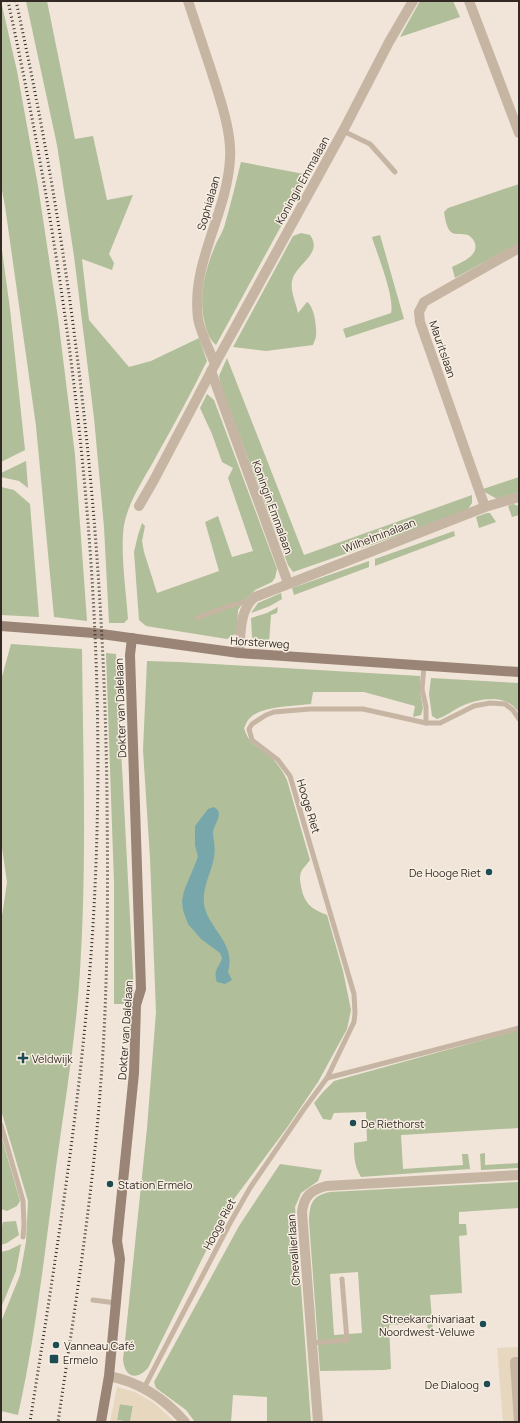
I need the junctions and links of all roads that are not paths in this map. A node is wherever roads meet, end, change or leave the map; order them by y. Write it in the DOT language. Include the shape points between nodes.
graph roads {
  1 [pos="188,1"];
  2 [pos="413,1"];
  3 [pos="469,1"];
  4 [pos="343,131"];
  5 [pos="519,133"];
  6 [pos="395,172"];
  7 [pos="519,248"];
  8 [pos="213,368"];
  9 [pos="519,497"];
  10 [pos="139,506"];
  11 [pos="485,507"];
  12 [pos="288,583"];
  13 [pos="249,601"];
  14 [pos="197,618"];
  15 [pos="1,626"];
  16 [pos="132,638"];
  17 [pos="239,653"];
  18 [pos="424,666"];
  19 [pos="519,672"];
  20 [pos="519,719"];
  21 [pos="426,723"];
  22 [pos="519,1028"];
  23 [pos="327,1078"];
  24 [pos="1,1125"];
  25 [pos="519,1175"];
  26 [pos="23,1237"];
  27 [pos="342,1279"];
  28 [pos="94,1300"];
  29 [pos="116,1303"];
  30 [pos="312,1343"];
  31 [pos="519,1362"];
  32 [pos="109,1376"];
  33 [pos="144,1388"];
  34 [pos="101,1422"];
  35 [pos="185,1422"];
  36 [pos="318,1422"];
  37 [pos="519,1422"];
  1 -- 8 [label="street, Sophialaan" via="224,108 230,143 227,185 201,268 197,295 199,320"];
  2 -- 4 [label="street, Koningin Emmalaan"];
  3 -- 5 [label="street"];
  4 -- 6 [label="lane" via="370,144"];
  4 -- 8 [label="street, Koningin Emmalaan"];
  7 -- 11 [label="street, Mauritslaan" via="424,302 419,312 420,322"];
  8 -- 10 [label="street, Koningin Emmalaan"];
  8 -- 12 [label="street, Koningin Emmalaan"];
  9 -- 11 [label="street, Wilhelminalaan"];
  11 -- 12 [label="street, Wilhelminalaan"];
  12 -- 13 [label="street, Wilhelminalaan" via="261,593"];
  13 -- 14 [label="lane, Wilhelminalaan"];
  13 -- 17 [label="street" via="243,618"];
  15 -- 16 [label="street, Horsterweg"];
  16 -- 17 [label="street, Horsterweg"];
  16 -- 29 [label="street, Dokter van Dalelaan" via="130,655 141,989 136,1004 134,1073 117,1241 120,1259"];
  17 -- 18 [label="street, Horsterweg"];
  18 -- 19 [label="street, Horsterweg"];
  18 -- 21 [label="lane" via="422,689"];
  20 -- 21 [label="lane, Hooge Riet" via="505,704 490,703 474,706 440,723"];
  21 -- 23 [label="lane, Hooge Riet" via="363,709 310,709 274,712 252,724 249,729 252,740 278,760 290,776 354,994 354,1022"];
  22 -- 23 [label="lane"];
  23 -- 33 [label="lane, Hooge Riet" via="250,1188"];
  24 -- 26 [label="lane" via="23,1201"];
  25 -- 30 [label="street, Chevallierlaan" via="326,1186 312,1191 303,1203 302,1212"];
  27 -- 30 [label="lane" via="347,1340"];
  28 -- 29 [label="lane"];
  29 -- 32 [label="street, Dokter van Dalelaan"];
  30 -- 36 [label="street, Chevallierlaan"];
  31 -- 37 [label="street" via="515,1362"];
  32 -- 33 [label="street"];
  32 -- 34 [label="street, Dokter van Dalelaan"];
  33 -- 35 [label="street" via="177,1412"];
}
